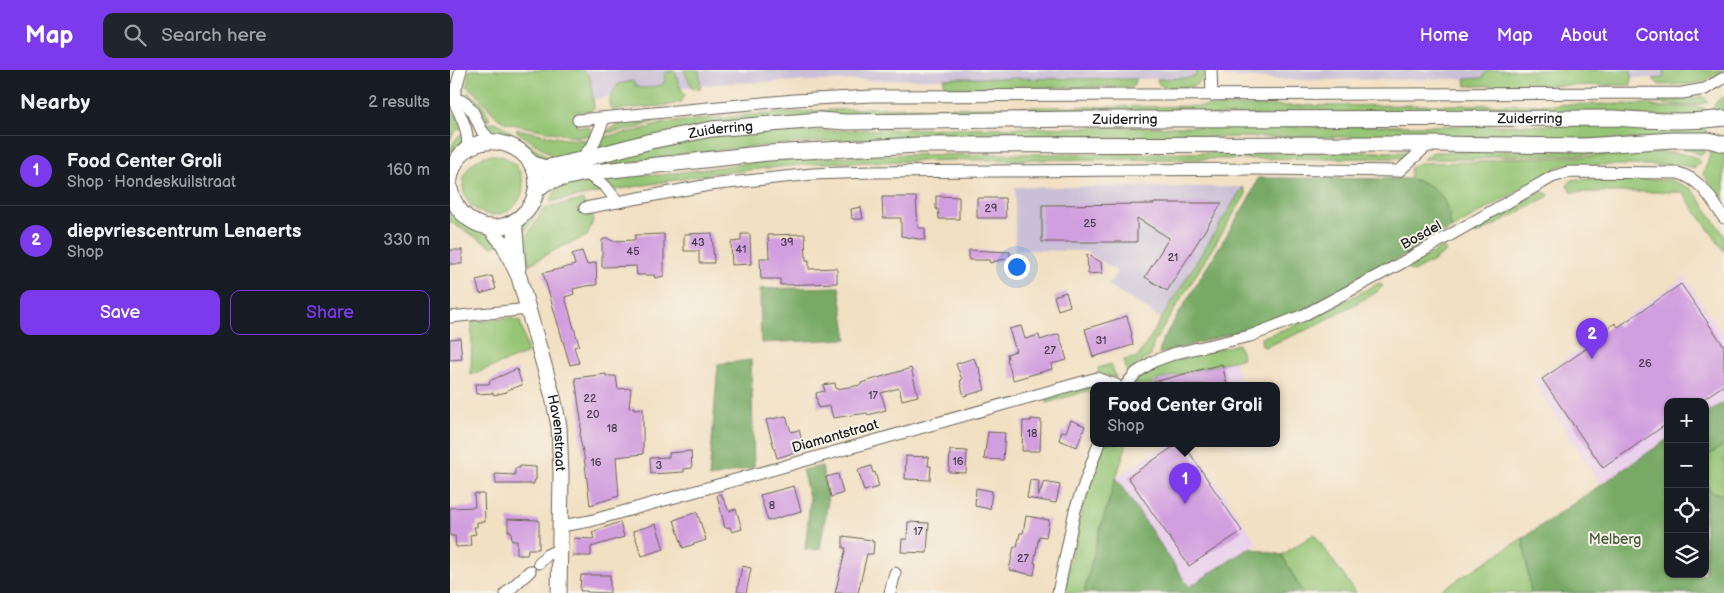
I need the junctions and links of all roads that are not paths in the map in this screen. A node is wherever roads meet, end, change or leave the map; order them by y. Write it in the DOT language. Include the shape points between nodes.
graph roads {
  1 [pos="461,70"];
  2 [pos="1212,70"];
  3 [pos="1724,78"];
  4 [pos="1212,95"];
  5 [pos="452,98"];
  6 [pos="1724,118"];
  7 [pos="604,119"];
  8 [pos="578,120"];
  9 [pos="491,141"];
  10 [pos="1429,144"];
  11 [pos="1724,144"];
  12 [pos="467,149"];
  13 [pos="531,163"];
  14 [pos="583,167"];
  15 [pos="450,179"];
  16 [pos="450,189"];
  17 [pos="536,190"];
  18 [pos="617,202"];
  19 [pos="453,205"];
  20 [pos="585,208"];
  21 [pos="1724,218"];
  22 [pos="515,221"];
  23 [pos="490,227"];
  24 [pos="519,276"];
  25 [pos="528,309"];
  26 [pos="450,318"];
  27 [pos="1108,382"];
  28 [pos="1128,382"];
  29 [pos="1098,447"];
  30 [pos="561,526"];
  31 [pos="560,549"];
  32 [pos="539,563"];
  33 [pos="530,571"];
  34 [pos="895,573"];
  35 [pos="506,593"];
  36 [pos="559,593"];
  37 [pos="890,593"];
  38 [pos="1058,593"];
  1 -- 5 [label="street"];
  2 -- 4 [label="street"];
  3 -- 4 [label="street, Zuiderring" via="1705,89 1682,93"];
  4 -- 7 [label="street, Zuiderring" via="874,96 795,100"];
  5 -- 9 [label="street" via="465,102"];
  5 -- 12 [label="street" via="466,128"];
  6 -- 14 [label="main road, Zuiderring" via="819,120 712,129 651,141"];
  7 -- 8 [label="street, Zuiderring"];
  7 -- 14 [label="street"];
  9 -- 12 [label="main road"];
  9 -- 13 [label="main road" via="515,147"];
  10 -- 11 [label="main road, Zuiderring" via="1585,146 1672,140 1708,140"];
  10 -- 14 [label="main road, Zuiderring" via="918,145"];
  10 -- 18 [label="street" via="1400,171 1248,169 823,174 709,185"];
  12 -- 15 [label="main road" via="453,167"];
  13 -- 14 [label="main road, Zuiderring" via="545,168"];
  13 -- 17 [label="main road"];
  14 -- 17 [label="main road, Zuiderring"];
  14 -- 18 [label="street" via="605,186"];
  16 -- 19 [label="main road"];
  17 -- 22 [label="main road" via="530,206"];
  18 -- 20 [label="street"];
  19 -- 23 [label="main road" via="471,221"];
  21 -- 28 [label="street, Bosdel" via="1700,184 1686,175 1568,172 1552,177 1304,315 1250,336 1154,361 1136,372"];
  22 -- 23 [label="main road"];
  22 -- 24 [label="main road, Havenstraat"];
  23 -- 24 [label="main road, Havenstraat" via="504,245"];
  24 -- 25 [label="main road, Havenstraat"];
  25 -- 26 [label="street"];
  25 -- 30 [label="main road, Havenstraat" via="559,426"];
  27 -- 30 [label="street, Diamantstraat" via="1097,378 590,521"];
  29 -- 38 [label="street" via="1075,510"];
  30 -- 31 [label="main road, Havenstraat"];
  31 -- 32 [label="street" via="547,554"];
  31 -- 36 [label="main road, Havenstraat"];
  33 -- 35 [label="street"];
  34 -- 37 [label="street"];
}
